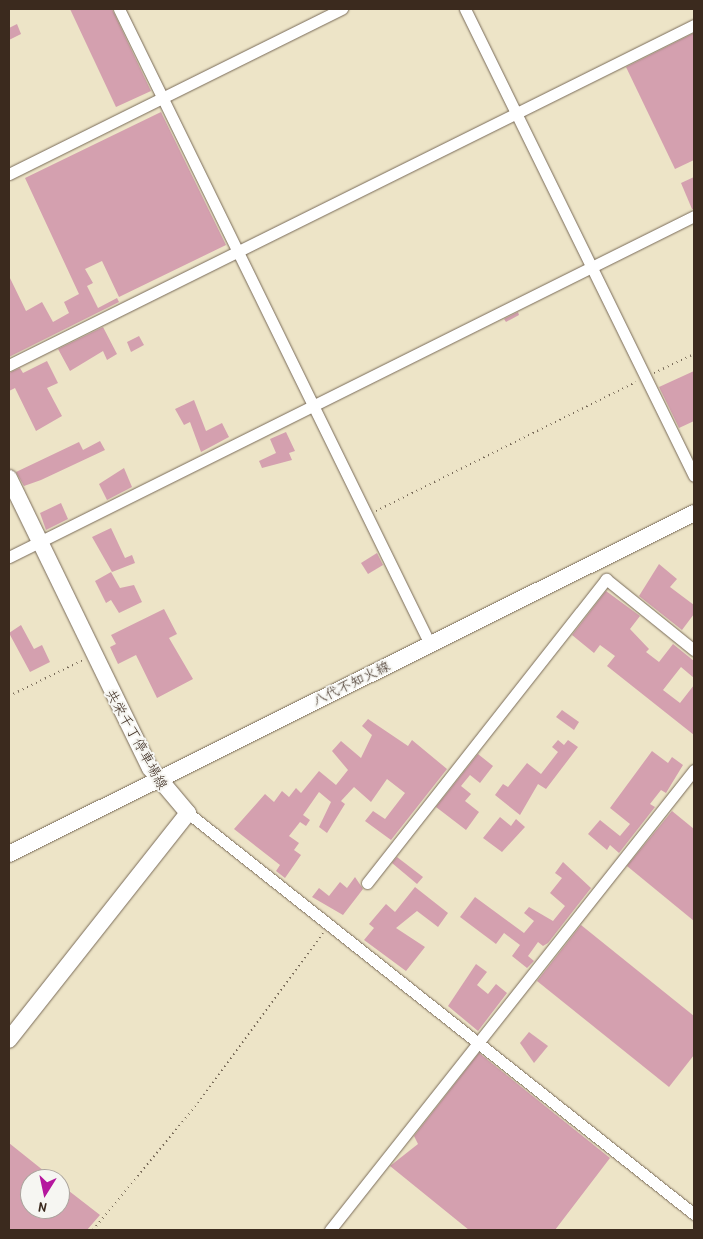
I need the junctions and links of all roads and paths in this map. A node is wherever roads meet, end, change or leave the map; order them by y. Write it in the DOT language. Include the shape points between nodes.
graph roads {
  1 [pos="119,9"];
  2 [pos="342,9"];
  3 [pos="465,9"];
  4 [pos="694,25"];
  5 [pos="162,97"];
  6 [pos="516,114"];
  7 [pos="9,174"];
  8 [pos="694,216"];
  9 [pos="240,253"];
  10 [pos="590,269"];
  11 [pos="694,354"];
  12 [pos="9,365"];
  13 [pos="647,376"];
  14 [pos="312,408"];
  15 [pos="694,476"];
  16 [pos="9,478"];
  17 [pos="694,513"];
  18 [pos="367,515"];
  19 [pos="41,541"];
  20 [pos="9,557"];
  21 [pos="430,644"];
  22 [pos="694,650"];
  23 [pos="92,656"];
  24 [pos="9,696"];
  25 [pos="694,770"];
  26 [pos="157,779"];
  27 [pos="188,813"];
  28 [pos="9,854"];
  29 [pos="367,883"];
  30 [pos="330,923"];
  31 [pos="9,1040"];
  32 [pos="480,1041"];
  33 [pos="694,1214"];
  34 [pos="93,1230"];
  35 [pos="330,1230"];
  1 -- 5 [label="street"];
  2 -- 5 [label="street"];
  3 -- 6 [label="street"];
  4 -- 6 [label="street"];
  5 -- 7 [label="street"];
  5 -- 9 [label="street"];
  6 -- 9 [label="street"];
  6 -- 10 [label="street"];
  8 -- 10 [label="street"];
  9 -- 12 [label="street"];
  9 -- 14 [label="street"];
  10 -- 13 [label="street"];
  10 -- 14 [label="street"];
  11 -- 13 [label="path"];
  13 -- 15 [label="street"];
  13 -- 18 [label="path"];
  14 -- 18 [label="street"];
  14 -- 19 [label="street"];
  16 -- 19 [label="main road, 共栄千丁停車場線"];
  17 -- 21 [label="main road, 八代不知火線"];
  18 -- 21 [label="street"];
  19 -- 20 [label="street"];
  19 -- 23 [label="main road, 共栄千丁停車場線"];
  21 -- 26 [label="main road, 八代不知火線"];
  22 -- 29 [label="street" via="606,579"];
  23 -- 24 [label="path"];
  23 -- 26 [label="main road, 共栄千丁停車場線"];
  25 -- 32 [label="street"];
  26 -- 27 [label="main road, 共栄千丁停車場線"];
  26 -- 28 [label="main road, 八代不知火線"];
  27 -- 30 [label="street"];
  27 -- 31 [label="main road"];
  30 -- 32 [label="street"];
  30 -- 34 [label="path" via="198,1103"];
  32 -- 33 [label="street"];
  32 -- 35 [label="street"];
}
